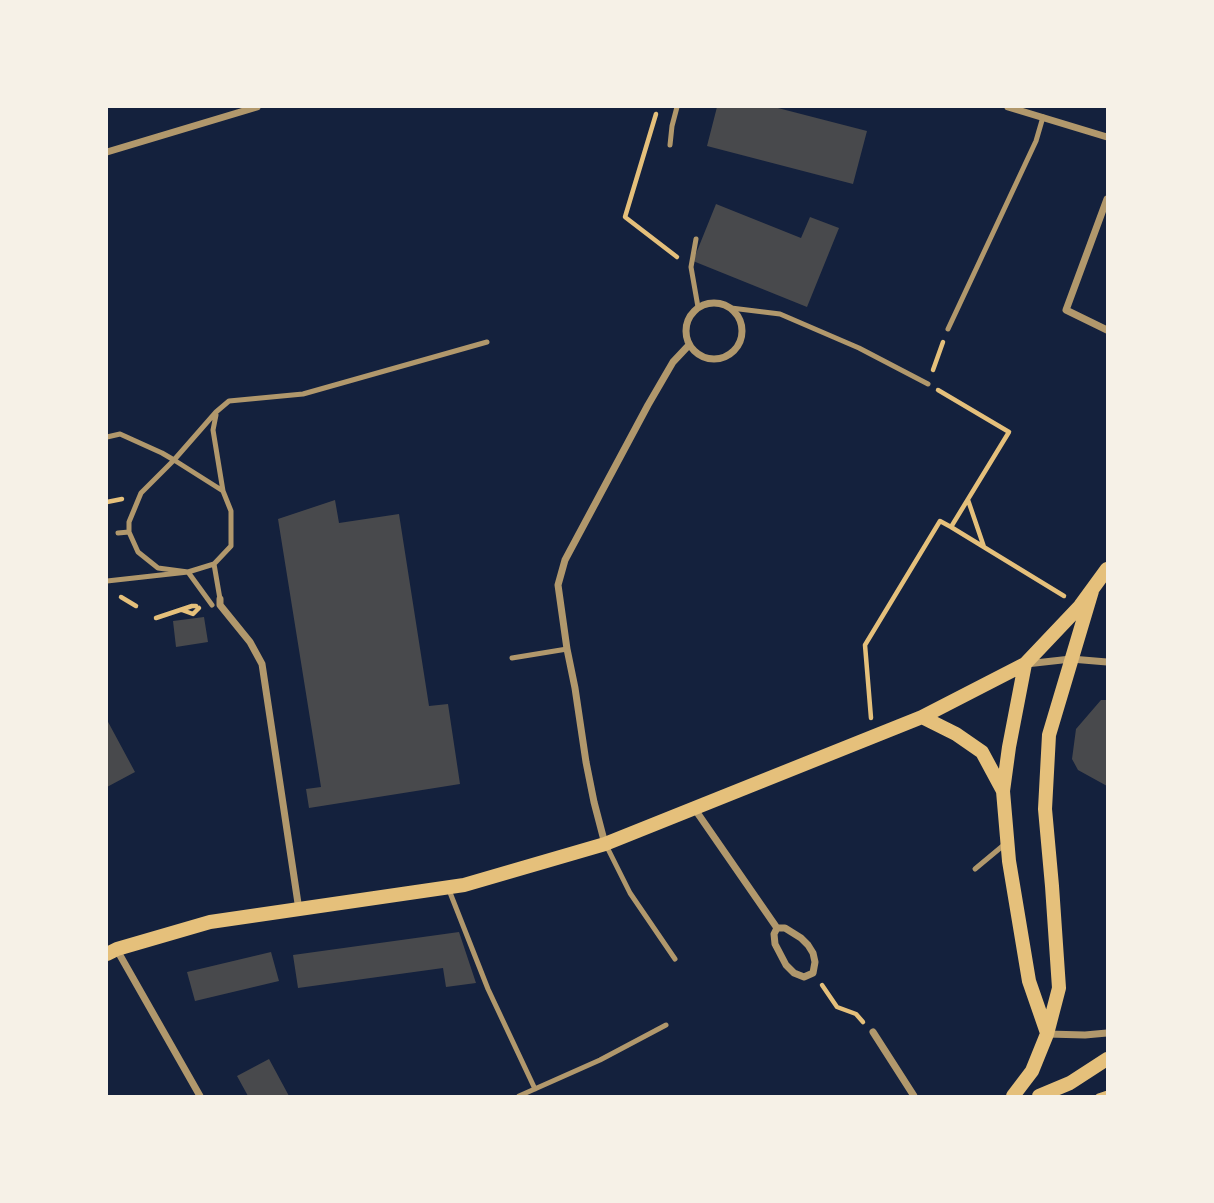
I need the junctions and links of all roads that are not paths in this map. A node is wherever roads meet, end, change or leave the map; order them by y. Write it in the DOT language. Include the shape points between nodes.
graph roads {
  1 [pos="257,107"];
  2 [pos="677,107"];
  3 [pos="1008,107"];
  4 [pos="1043,117"];
  5 [pos="1107,137"];
  6 [pos="670,145"];
  7 [pos="107,152"];
  8 [pos="1107,200"];
  9 [pos="696,239"];
  10 [pos="698,307"];
  11 [pos="732,308"];
  12 [pos="948,329"];
  13 [pos="1107,330"];
  14 [pos="487,342"];
  15 [pos="689,345"];
  16 [pos="928,384"];
  17 [pos="216,412"];
  18 [pos="107,437"];
  19 [pos="174,460"];
  20 [pos="223,491"];
  21 [pos="129,531"];
  22 [pos="118,533"];
  23 [pos="214,564"];
  24 [pos="1107,569"];
  25 [pos="188,572"];
  26 [pos="107,581"];
  27 [pos="1092,591"];
  28 [pos="217,603"];
  29 [pos="567,649"];
  30 [pos="512,657"];
  31 [pos="1070,659"];
  32 [pos="1107,662"];
  33 [pos="1025,664"];
  34 [pos="922,717"];
  35 [pos="1003,791"];
  36 [pos="693,807"];
  37 [pos="1008,842"];
  38 [pos="605,844"];
  39 [pos="975,869"];
  40 [pos="448,888"];
  41 [pos="299,910"];
  42 [pos="777,928"];
  43 [pos="112,951"];
  44 [pos="675,959"];
  45 [pos="666,1024"];
  46 [pos="873,1032"];
  47 [pos="1107,1033"];
  48 [pos="1047,1034"];
  49 [pos="1107,1059"];
  50 [pos="535,1090"];
  51 [pos="200,1096"];
  52 [pos="519,1096"];
  53 [pos="914,1096"];
  54 [pos="1013,1096"];
  55 [pos="1038,1096"];
  1 -- 7 [label="street"];
  2 -- 6 [label="lane"];
  3 -- 4 [label="street"];
  4 -- 5 [label="street"];
  4 -- 12 [label="lane"];
  8 -- 13 [label="street" via="1066,310"];
  9 -- 10 [label="lane" via="691,267"];
  10 -- 11 [label="street" via="717,302"];
  10 -- 15 [label="street" via="686,326"];
  11 -- 15 [label="street" via="743,327 735,350 712,360"];
  11 -- 16 [label="lane" via="780,314"];
  14 -- 17 [label="lane" via="303,394 229,401"];
  15 -- 29 [label="street" via="673,362 648,405 565,560 558,585"];
  17 -- 19 [label="lane"];
  17 -- 20 [label="lane" via="213,430"];
  18 -- 19 [label="lane" via="120,434"];
  19 -- 20 [label="lane"];
  19 -- 21 [label="lane" via="141,493"];
  20 -- 23 [label="lane" via="231,510 231,546"];
  21 -- 22 [label="lane"];
  21 -- 25 [label="lane" via="138,552 158,568"];
  23 -- 25 [label="lane"];
  23 -- 28 [label="lane"];
  24 -- 27 [label="main road"];
  25 -- 26 [label="lane"];
  25 -- 28 [label="lane"];
  27 -- 31 [label="main road"];
  27 -- 33 [label="main road"];
  28 -- 41 [label="street" via="262,664"];
  29 -- 30 [label="lane"];
  29 -- 38 [label="street"];
  31 -- 32 [label="street"];
  31 -- 33 [label="street"];
  31 -- 48 [label="main road" via="1049,735 1045,809 1059,988"];
  33 -- 34 [label="main road"];
  33 -- 35 [label="main road"];
  34 -- 35 [label="main road" via="982,752"];
  34 -- 36 [label="main road"];
  35 -- 37 [label="main road"];
  36 -- 38 [label="main road"];
  36 -- 42 [label="street"];
  37 -- 39 [label="lane"];
  37 -- 48 [label="main road" via="1030,981"];
  38 -- 40 [label="main road"];
  38 -- 44 [label="lane" via="630,893"];
  40 -- 41 [label="main road"];
  40 -- 50 [label="lane"];
  41 -- 43 [label="main road" via="210,922"];
  42 -- 42 [label="street" via="775,944 786,965 804,977 813,973 815,962 808,945 785,928"];
  43 -- 51 [label="street"];
  45 -- 50 [label="lane"];
  46 -- 53 [label="street"];
  47 -- 48 [label="street"];
  48 -- 54 [label="main road" via="1032,1071"];
  49 -- 55 [label="main road" via="1070,1083"];
  50 -- 52 [label="lane"];
}
